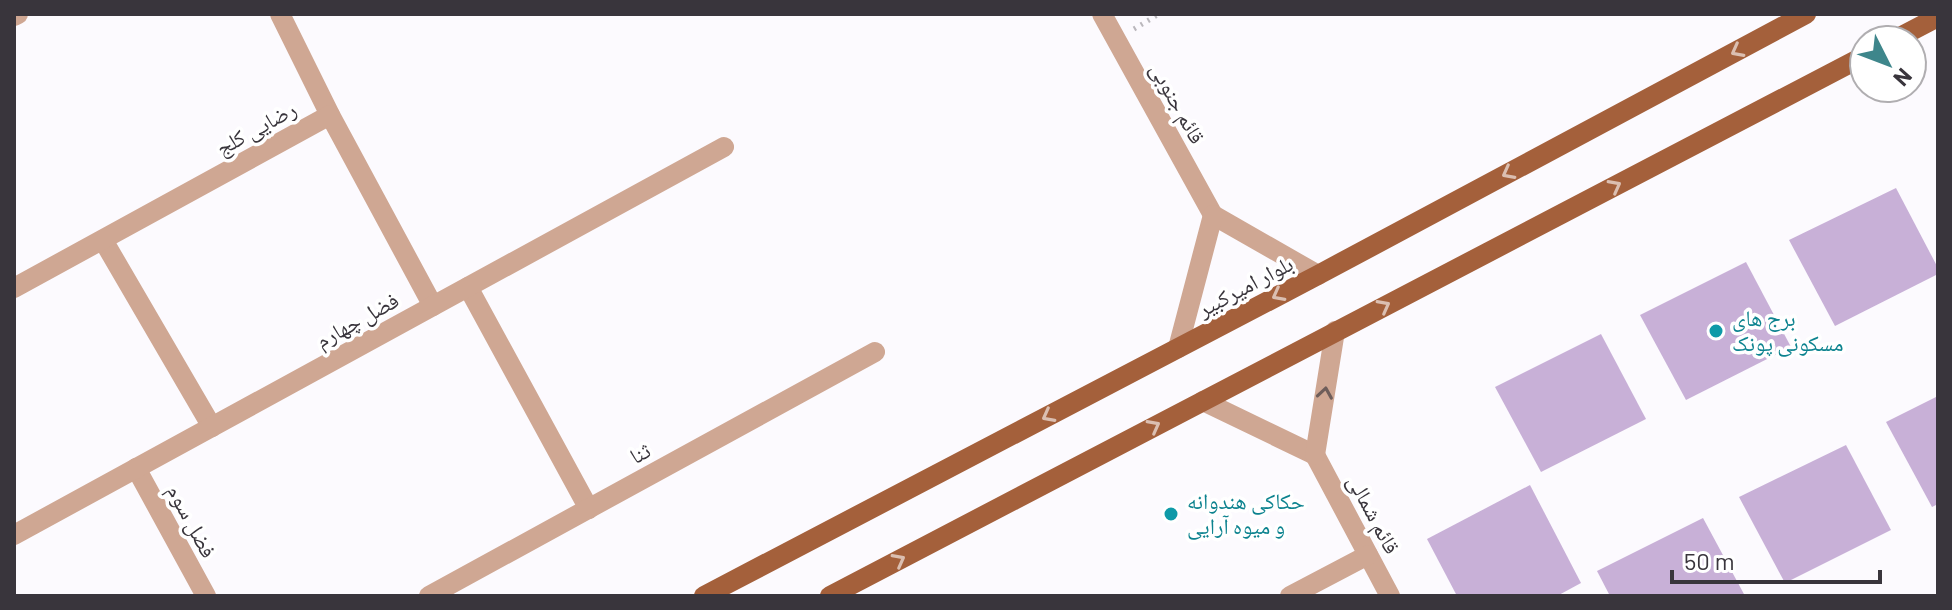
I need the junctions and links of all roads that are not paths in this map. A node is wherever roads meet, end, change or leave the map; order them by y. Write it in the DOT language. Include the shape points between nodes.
graph roads {
  1 [pos="280,14"];
  2 [pos="1102,14"];
  3 [pos="1806,14"];
  4 [pos="1848,64"];
  5 [pos="330,115"];
  6 [pos="724,147"];
  7 [pos="1213,215"];
  8 [pos="103,240"];
  9 [pos="1318,275"];
  10 [pos="468,287"];
  11 [pos="14,288"];
  12 [pos="433,306"];
  13 [pos="1335,331"];
  14 [pos="1178,348"];
  15 [pos="875,352"];
  16 [pos="1203,401"];
  17 [pos="212,427"];
  18 [pos="1315,455"];
  19 [pos="136,468"];
  20 [pos="589,509"];
  21 [pos="14,535"];
  22 [pos="1368,555"];
  23 [pos="206,596"];
  24 [pos="429,596"];
  25 [pos="704,596"];
  26 [pos="830,596"];
  27 [pos="1290,596"];
  28 [pos="1390,596"];
  1 -- 5 [label="street"];
  2 -- 7 [label="street, قائم جنوبی"];
  3 -- 9 [label="main road, بلوار امیرکبیر, one-way"];
  13 -- 4 [label="main road, one-way"];
  5 -- 8 [label="street, رضایی کلج"];
  5 -- 12 [label="street, رضایی کلج"];
  6 -- 10 [label="street, فضل چهارم"];
  7 -- 9 [label="street"];
  7 -- 14 [label="street"];
  8 -- 11 [label="street, رضایی کلج"];
  8 -- 17 [label="street"];
  9 -- 14 [label="main road, بلوار امیرکبیر, one-way"];
  10 -- 12 [label="street, فضل چهارم"];
  10 -- 20 [label="street"];
  12 -- 17 [label="street, فضل چهارم"];
  13 -- 16 [label="main road"];
  18 -- 13 [label="street, one-way"];
  14 -- 25 [label="main road, بلوار امیرکبیر, one-way"];
  15 -- 20 [label="street, ثنا"];
  16 -- 18 [label="street"];
  26 -- 16 [label="main road, one-way"];
  17 -- 19 [label="street, فضل چهارم"];
  18 -- 22 [label="street, قائم شمالی"];
  19 -- 21 [label="street, فضل چهارم"];
  19 -- 23 [label="street, فضل سوم"];
  20 -- 24 [label="street, ثنا"];
  22 -- 27 [label="street"];
  22 -- 28 [label="street, قائم شمالی"];
}
